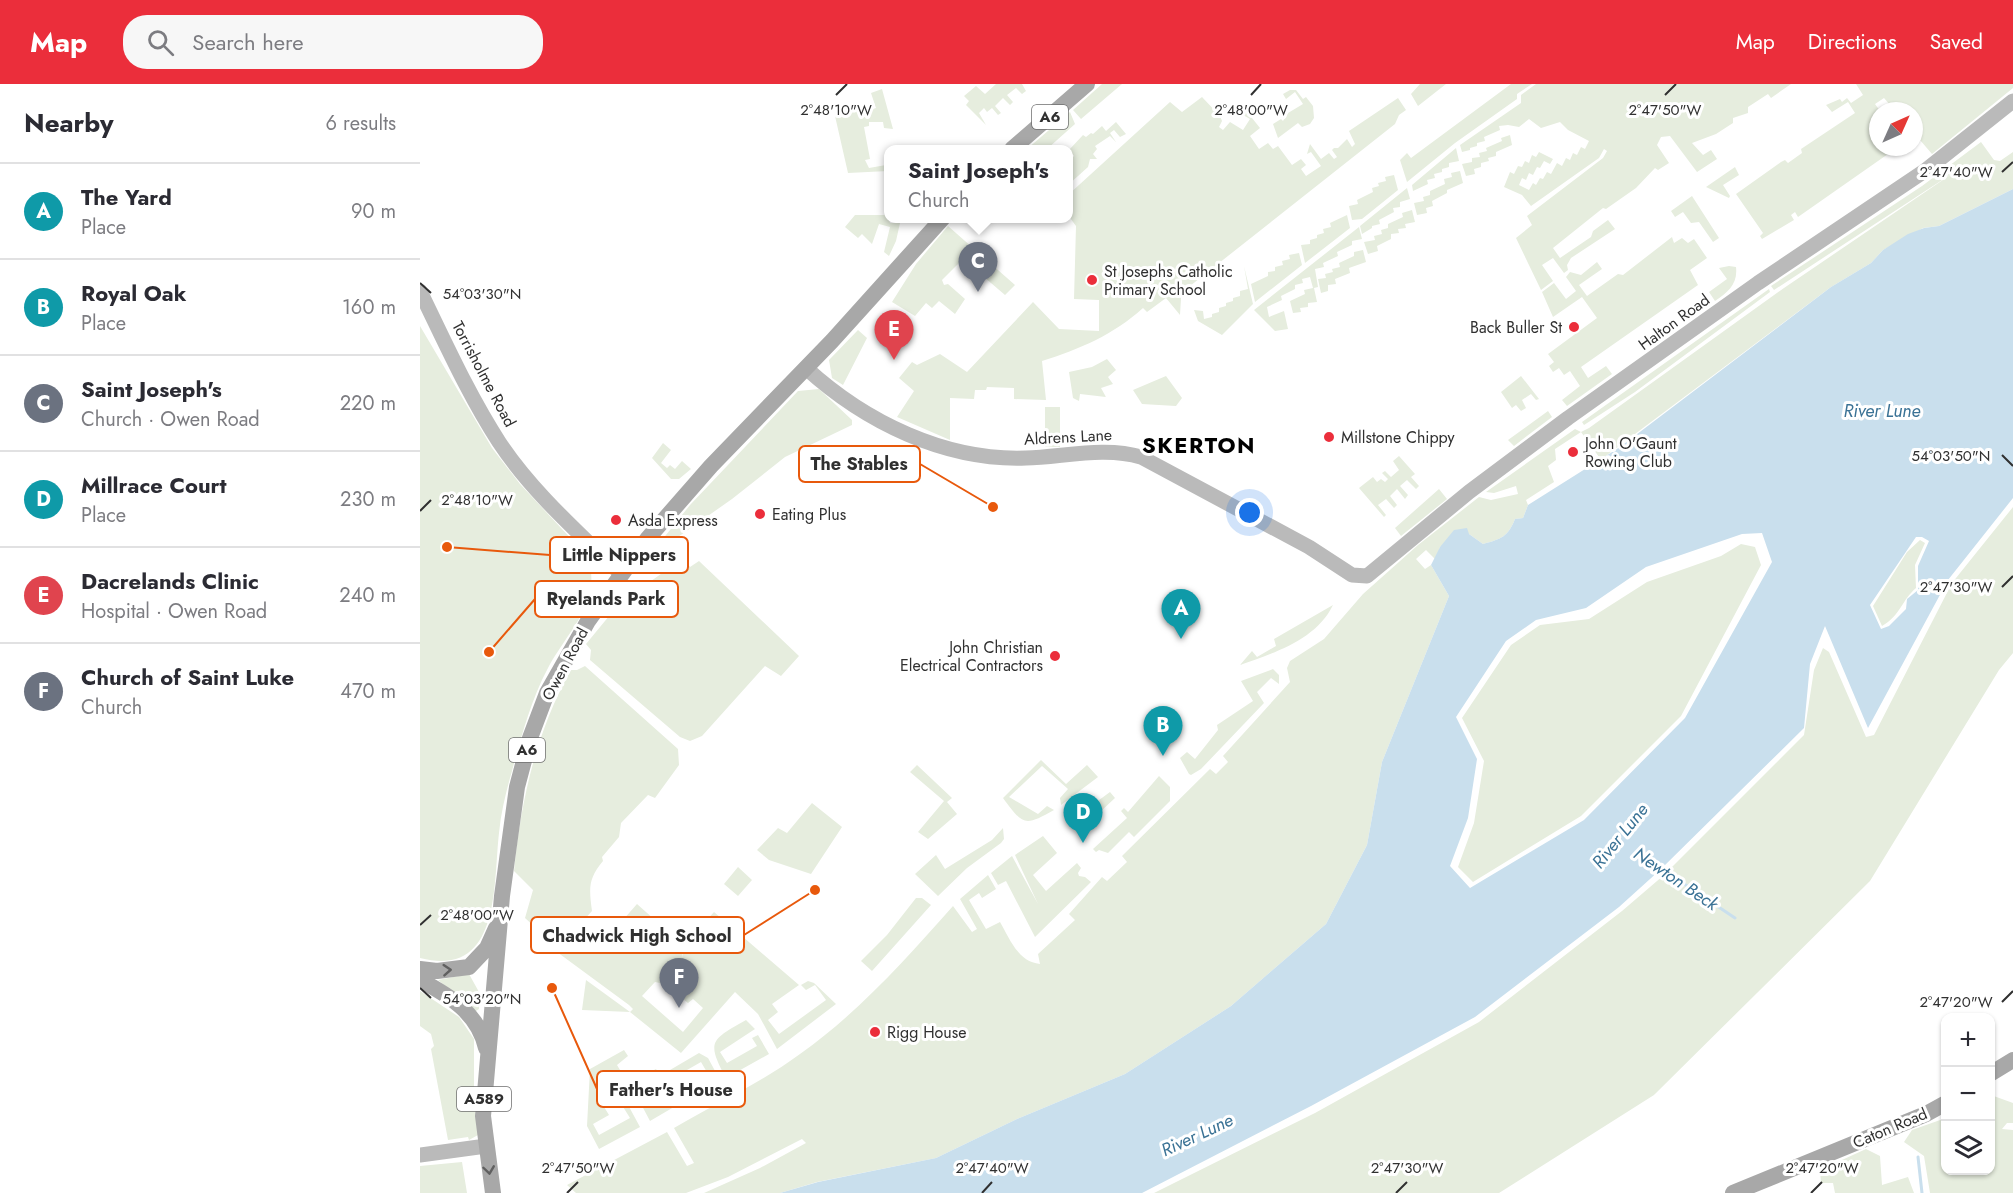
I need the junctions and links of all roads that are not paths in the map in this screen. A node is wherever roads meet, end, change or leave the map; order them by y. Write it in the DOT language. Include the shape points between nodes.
graph roads {
  1 [pos="1087,84"];
  2 [pos="2013,101"];
  3 [pos="1018,145"];
  4 [pos="939,223"];
  5 [pos="420,291"];
  6 [pos="806,368"];
  7 [pos="621,574"];
  8 [pos="1360,578"];
  9 [pos="499,921"];
  10 [pos="474,964"];
  11 [pos="495,967"];
  12 [pos="420,969"];
  13 [pos="420,980"];
  14 [pos="487,1052"];
  15 [pos="2013,1060"];
  16 [pos="1995,1071"];
  17 [pos="1941,1105"];
  18 [pos="486,1146"];
  19 [pos="420,1155"];
  20 [pos="493,1193"];
  21 [pos="1733,1193"];
  1 -- 3 [label="main road, A6"];
  2 -- 8 [label="street, Halton Road" via="1926,170 1568,418"];
  4 -- 6 [label="main road, Owen Road / A6"];
  5 -- 7 [label="street, Torrisholme Road" via="500,443 534,486"];
  6 -- 7 [label="main road, Owen Road / A6" via="679,501"];
  6 -- 8 [label="street, Aldrens Lane" via="868,416 947,449 996,458 1111,452 1141,457"];
  7 -- 9 [label="main road, Owen Road / A6" via="558,670 530,738 513,812"];
  9 -- 10 [label="main road" via="487,948"];
  9 -- 11 [label="main road, Owen Road / A6"];
  10 -- 11 [label="main road"];
  12 -- 10 [label="main road, one-way" via="452,970"];
  11 -- 14 [label="main road, Owen Road / A6"];
  13 -- 14 [label="main road, A589" via="467,1011 479,1028"];
  14 -- 18 [label="main road, Owen Road / A589" via="483,1116"];
  15 -- 16 [label="main road"];
  17 -- 21 [label="main road, Caton Road"];
  18 -- 19 [label="street"];
  18 -- 20 [label="main road, Owen Road / A589, one-way"];
}
